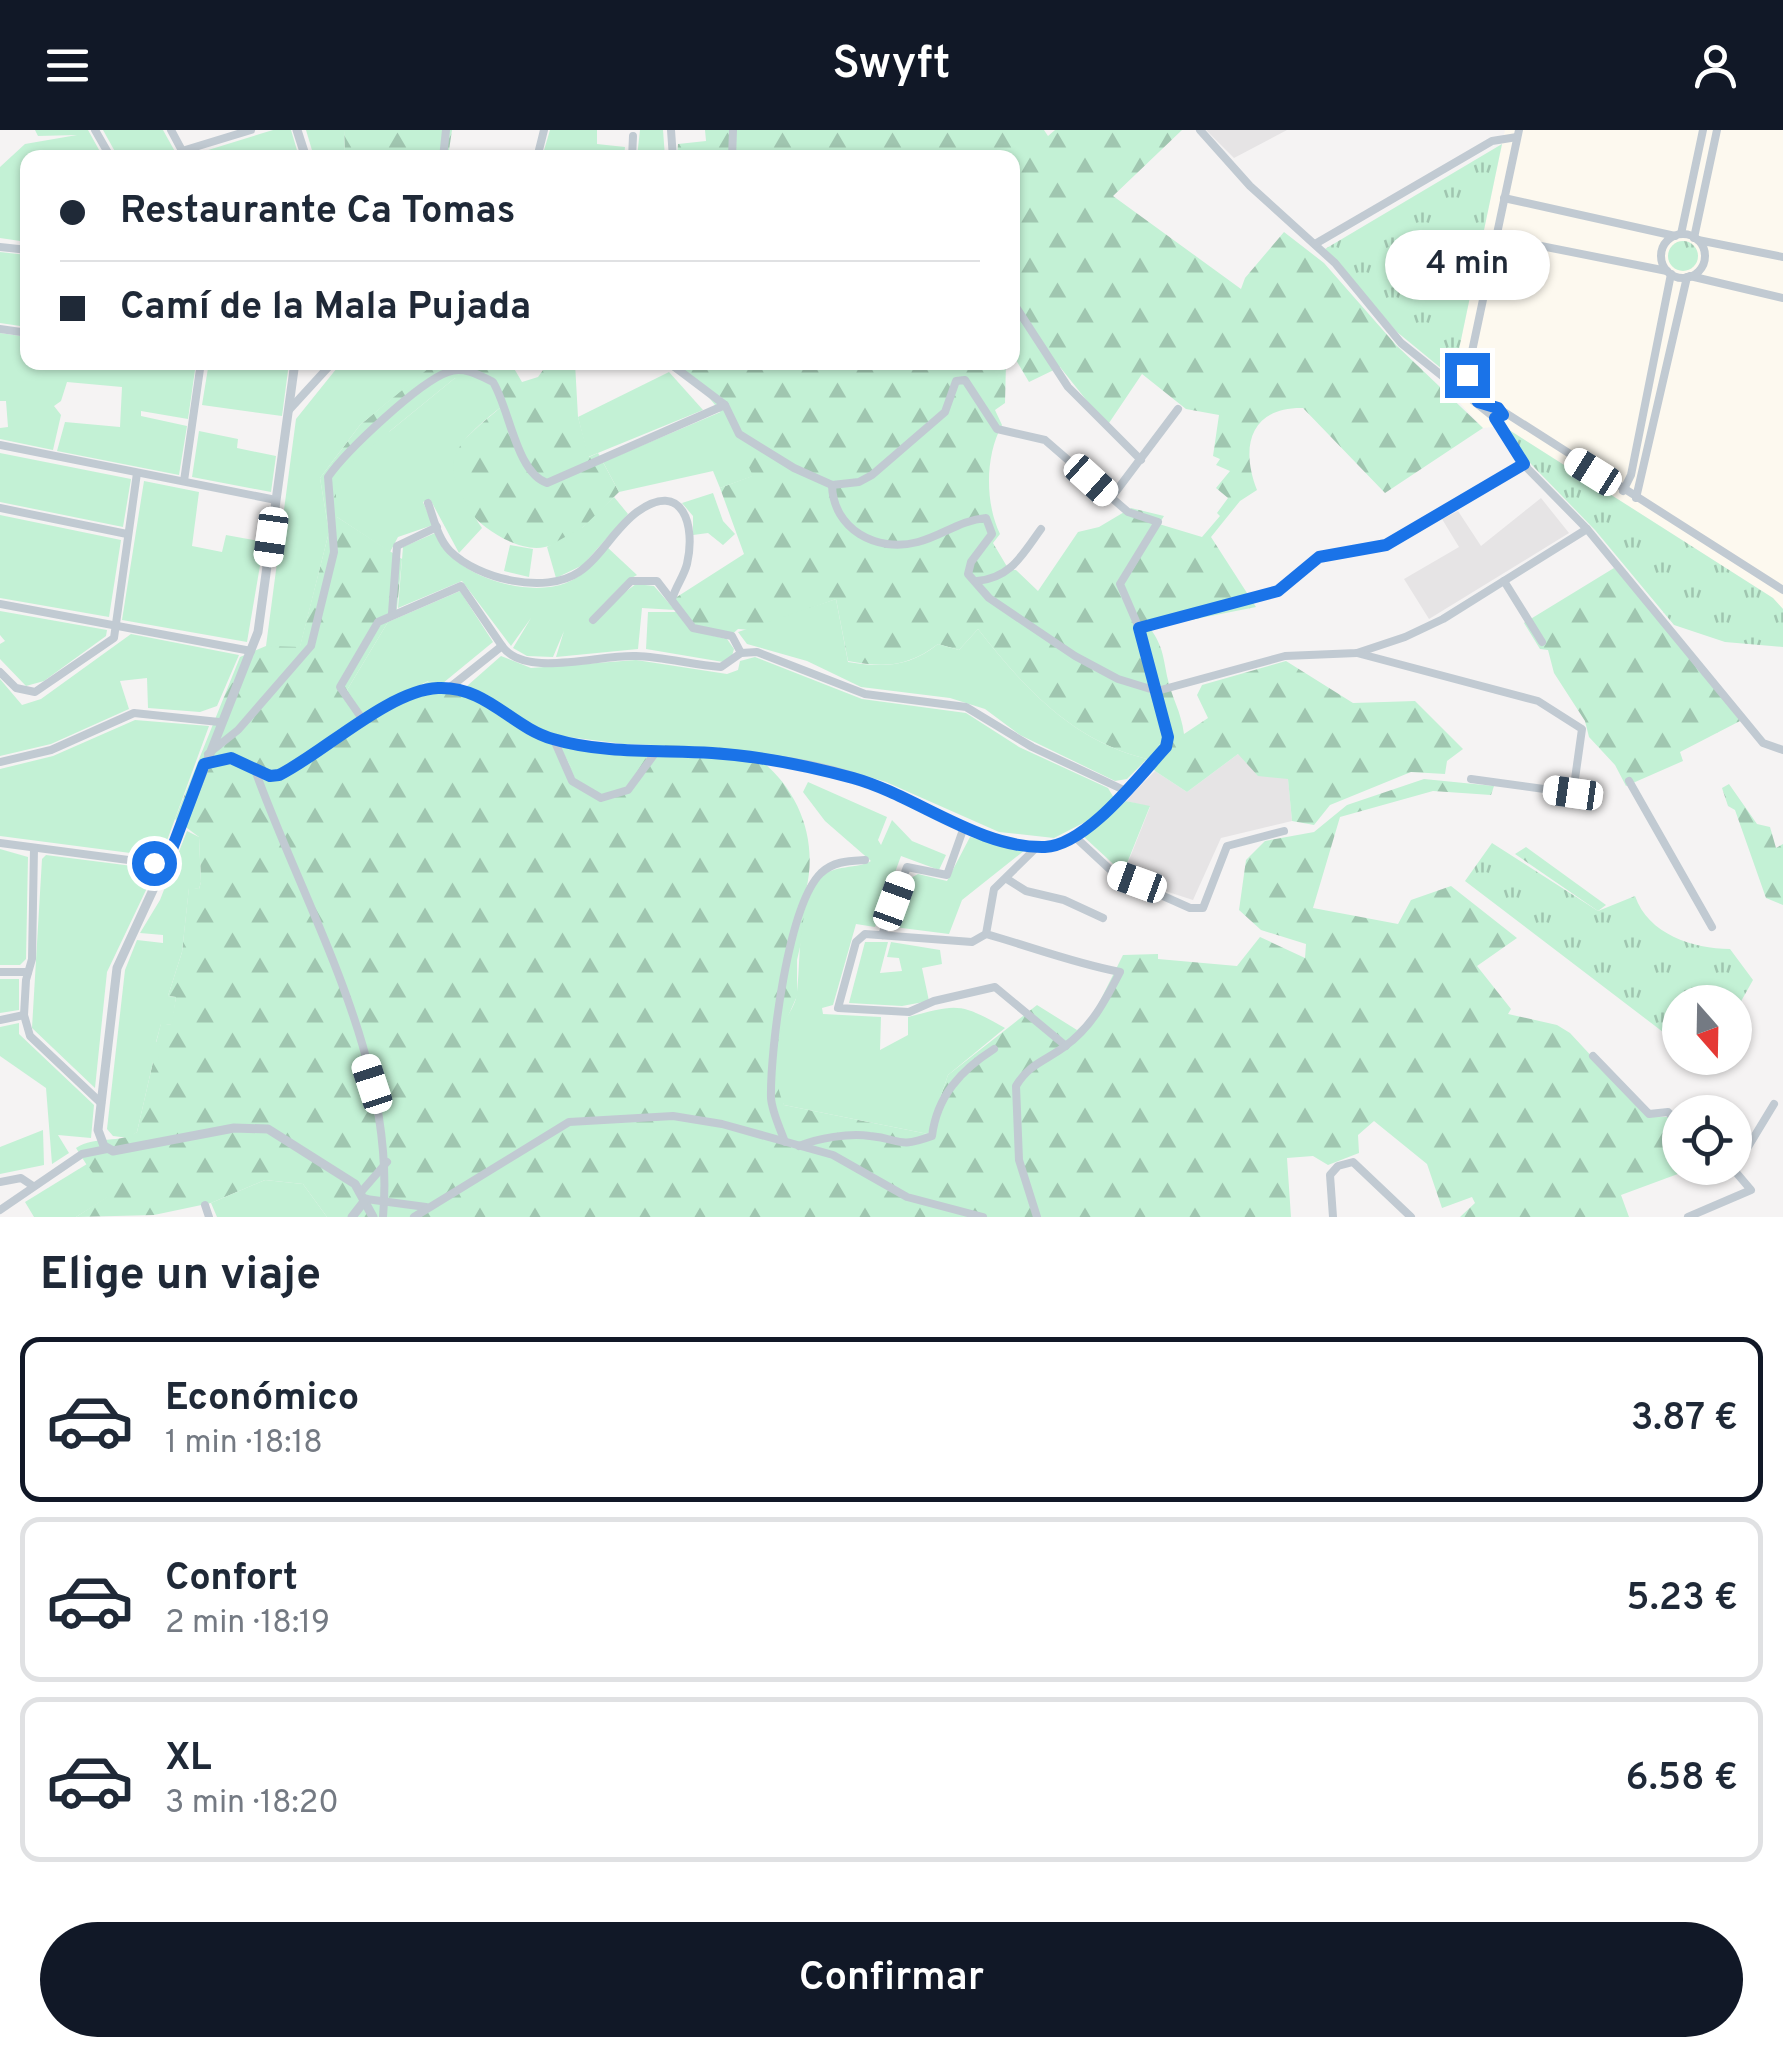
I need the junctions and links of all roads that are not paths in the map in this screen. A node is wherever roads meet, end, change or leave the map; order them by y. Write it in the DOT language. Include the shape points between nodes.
graph roads {
  1 [pos="251,130"];
  2 [pos="1200,130"];
  3 [pos="1703,130"];
  4 [pos="1716,130"];
  5 [pos="1518,134"];
  6 [pos="633,136"];
  7 [pos="195,150"];
  8 [pos="632,150"];
  9 [pos="1504,198"];
  10 [pos="1678,235"];
  11 [pos="1496,237"];
  12 [pos="1696,239"];
  13 [pos="1315,244"];
  14 [pos="1783,256"];
  15 [pos="1669,272"];
  16 [pos="1689,277"];
  17 [pos="1783,298"];
  18 [pos="1020,313"];
  19 [pos="200,370"];
  20 [pos="294,370"];
  21 [pos="326,370"];
  22 [pos="678,370"];
  23 [pos="1467,375"];
  24 [pos="1458,388"];
  25 [pos="1479,403"];
  26 [pos="724,405"];
  27 [pos="1178,409"];
  28 [pos="289,410"];
  29 [pos="1499,417"];
  30 [pos="0,446"];
  31 [pos="1141,460"];
  32 [pos="1524,464"];
  33 [pos="137,473"];
  34 [pos="184,481"];
  35 [pos="832,485"];
  36 [pos="1623,491"];
  37 [pos="1111,498"];
  38 [pos="1636,498"];
  39 [pos="276,500"];
  40 [pos="428,503"];
  41 [pos="0,508"];
  42 [pos="437,527"];
  43 [pos="1041,529"];
  44 [pos="1587,529"];
  45 [pos="127,534"];
  46 [pos="977,581"];
  47 [pos="1504,581"];
  48 [pos="1779,588"];
  49 [pos="1783,598"];
  50 [pos="672,599"];
  51 [pos="0,604"];
  52 [pos="392,613"];
  53 [pos="593,620"];
  54 [pos="116,628"];
  55 [pos="1139,628"];
  56 [pos="1542,642"];
  57 [pos="502,646"];
  58 [pos="250,651"];
  59 [pos="741,653"];
  60 [pos="1357,653"];
  61 [pos="0,672"];
  62 [pos="450,688"];
  63 [pos="1157,691"];
  64 [pos="363,720"];
  65 [pos="219,722"];
  66 [pos="554,740"];
  67 [pos="225,743"];
  68 [pos="1783,750"];
  69 [pos="656,752"];
  70 [pos="231,758"];
  71 [pos="206,759"];
  72 [pos="0,762"];
  73 [pos="255,770"];
  74 [pos="1470,779"];
  75 [pos="1629,781"];
  76 [pos="1126,790"];
  77 [pos="964,827"];
  78 [pos="1284,831"];
  79 [pos="1074,836"];
  80 [pos="0,843"];
  81 [pos="1038,846"];
  82 [pos="34,848"];
  83 [pos="865,860"];
  84 [pos="166,865"];
  85 [pos="1007,879"];
  86 [pos="1102,918"];
  87 [pos="1712,927"];
  88 [pos="986,934"];
  89 [pos="882,935"];
  90 [pos="0,972"];
  91 [pos="28,972"];
  92 [pos="24,1015"];
  93 [pos="0,1020"];
  94 [pos="1066,1046"];
  95 [pos="994,1048"];
  96 [pos="1593,1056"];
  97 [pos="101,1103"];
  98 [pos="1774,1104"];
  99 [pos="1662,1113"];
  100 [pos="98,1130"];
  101 [pos="1752,1140"];
  102 [pos="785,1142"];
  103 [pos="799,1146"];
  104 [pos="107,1149"];
  105 [pos="82,1154"];
  106 [pos="387,1162"];
  107 [pos="0,1182"];
  108 [pos="1747,1185"];
  109 [pos="33,1186"];
  110 [pos="363,1196"];
  111 [pos="384,1203"];
  112 [pos="205,1205"];
  113 [pos="426,1207"];
  114 [pos="0,1210"];
  115 [pos="210,1217"];
  116 [pos="352,1217"];
  117 [pos="373,1217"];
  118 [pos="383,1217"];
  119 [pos="414,1217"];
  120 [pos="983,1217"];
  121 [pos="1037,1217"];
  122 [pos="1333,1217"];
  123 [pos="1410,1217"];
  124 [pos="1688,1217"];
  1 -- 7 [label="street"];
  2 -- 13 [label="street"];
  3 -- 10 [label="street"];
  4 -- 12 [label="street"];
  5 -- 9 [label="street"];
  5 -- 13 [label="street" via="1492,141"];
  6 -- 8 [label="street"];
  9 -- 10 [label="street"];
  9 -- 11 [label="street"];
  10 -- 12 [label="street"];
  10 -- 15 [label="street" via="1662,251"];
  11 -- 15 [label="street"];
  11 -- 23 [label="street"];
  12 -- 14 [label="street"];
  12 -- 16 [label="street" via="1704,257"];
  13 -- 24 [label="street" via="1401,343"];
  15 -- 16 [label="street"];
  15 -- 36 [label="street"];
  16 -- 17 [label="street"];
  16 -- 38 [label="street"];
  18 -- 31 [label="street" via="1068,387"];
  19 -- 34 [label="street"];
  20 -- 28 [label="street"];
  21 -- 28 [label="street"];
  22 -- 26 [label="street"];
  23 -- 24 [label="street"];
  23 -- 25 [label="street"];
  24 -- 25 [label="street"];
  25 -- 29 [label="street"];
  26 -- 35 [label="street" via="739,434"];
  26 -- 67 [label="street" via="546,483 522,460 511,416 493,382 462,370 444,373 355,444 328,476 334,552 311,646"];
  27 -- 31 [label="street"];
  28 -- 39 [label="street"];
  29 -- 32 [label="street"];
  29 -- 36 [label="street"];
  30 -- 33 [label="street"];
  31 -- 37 [label="street"];
  32 -- 44 [label="street"];
  32 -- 55 [label="street" via="1386,545 1319,557 1278,591"];
  33 -- 34 [label="street"];
  33 -- 45 [label="street"];
  34 -- 39 [label="street"];
  35 -- 37 [label="street" via="872,474 945,412 956,381 971,385 997,429 1045,440"];
  35 -- 46 [label="street" via="832,502 846,528 878,541 906,544 986,518 992,534 968,568"];
  36 -- 38 [label="street"];
  37 -- 55 [label="street" via="1158,522 1120,584"];
  38 -- 48 [label="street"];
  39 -- 58 [label="street"];
  40 -- 42 [label="street"];
  41 -- 45 [label="street"];
  42 -- 50 [label="street" via="447,548 473,567 558,581 584,568 635,513 667,500 687,517 690,534 685,571"];
  42 -- 52 [label="street" via="396,546"];
  43 -- 46 [label="street" via="1005,576"];
  44 -- 47 [label="street"];
  44 -- 68 [label="street" via="1763,743"];
  45 -- 54 [label="street"];
  46 -- 63 [label="street" via="989,598 1075,656"];
  47 -- 56 [label="street"];
  47 -- 60 [label="street" via="1443,619"];
  48 -- 49 [label="street"];
  50 -- 53 [label="street" via="657,581 639,579"];
  50 -- 59 [label="street" via="692,628 732,636"];
  51 -- 54 [label="street"];
  52 -- 57 [label="street" via="461,586"];
  52 -- 64 [label="street" via="378,622 340,687"];
  54 -- 58 [label="street"];
  54 -- 61 [label="street" via="114,638 44,689 16,688"];
  55 -- 63 [label="street"];
  57 -- 59 [label="street" via="515,658 539,663 626,655 721,667"];
  57 -- 62 [label="street"];
  58 -- 65 [label="street"];
  59 -- 76 [label="street" via="786,659 865,694 966,708"];
  60 -- 63 [label="street" via="1284,656"];
  60 -- 74 [label="street" via="1538,701 1582,729 1573,793"];
  62 -- 64 [label="street" via="432,688"];
  62 -- 66 [label="street" via="480,696"];
  63 -- 76 [label="street" via="1166,747"];
  64 -- 73 [label="street" via="286,772 270,776"];
  65 -- 71 [label="street"];
  65 -- 72 [label="street" via="134,713 51,750"];
  66 -- 69 [label="street"];
  66 -- 69 [label="street" via="572,781 601,798 628,790"];
  67 -- 70 [label="street"];
  67 -- 71 [label="street"];
  69 -- 77 [label="street" via="717,753 830,772 879,785"];
  70 -- 71 [label="street"];
  70 -- 73 [label="street"];
  71 -- 84 [label="street"];
  73 -- 106 [label="street" via="336,972 372,1084"];
  75 -- 87 [label="street"];
  76 -- 79 [label="street"];
  77 -- 81 [label="street"];
  77 -- 89 [label="street" via="947,875 907,867"];
  78 -- 79 [label="street" via="1227,846 1203,908 1116,875"];
  79 -- 81 [label="street"];
  80 -- 82 [label="street"];
  81 -- 85 [label="street"];
  82 -- 84 [label="street"];
  82 -- 91 [label="street"];
  83 -- 102 [label="street" via="824,870 812,882 796,924 771,1068 771,1101"];
  84 -- 97 [label="street" via="117,968"];
  85 -- 86 [label="street"];
  85 -- 88 [label="street" via="994,889"];
  88 -- 89 [label="street" via="972,942"];
  88 -- 94 [label="street" via="1059,954 1069,963 1120,972 1101,1009"];
  89 -- 94 [label="street" via="866,934 856,942 838,1008 909,1012 996,987"];
  90 -- 91 [label="street"];
  91 -- 92 [label="street"];
  92 -- 93 [label="street"];
  92 -- 97 [label="street" via="30,1036"];
  94 -- 121 [label="street" via="1036,1060 1014,1095 1018,1160"];
  95 -- 103 [label="street" via="952,1082 932,1136 900,1145 862,1135"];
  96 -- 99 [label="street" via="1649,1114"];
  97 -- 100 [label="street"];
  98 -- 101 [label="street"];
  100 -- 104 [label="street"];
  100 -- 105 [label="street"];
  102 -- 103 [label="street"];
  102 -- 113 [label="street" via="699,1119 590,1118 546,1134"];
  103 -- 120 [label="street" via="846,1160 907,1197"];
  104 -- 105 [label="street"];
  104 -- 110 [label="street" via="250,1126 290,1140"];
  105 -- 109 [label="street"];
  106 -- 110 [label="street"];
  106 -- 111 [label="street"];
  107 -- 109 [label="street" via="22,1178"];
  108 -- 124 [label="street" via="1751,1190"];
  109 -- 114 [label="street"];
  110 -- 111 [label="street"];
  110 -- 116 [label="street"];
  110 -- 117 [label="street"];
  111 -- 113 [label="street"];
  111 -- 118 [label="street"];
  112 -- 115 [label="street"];
  113 -- 119 [label="street"];
  122 -- 123 [label="street" via="1330,1176 1345,1163 1359,1165"];
}
